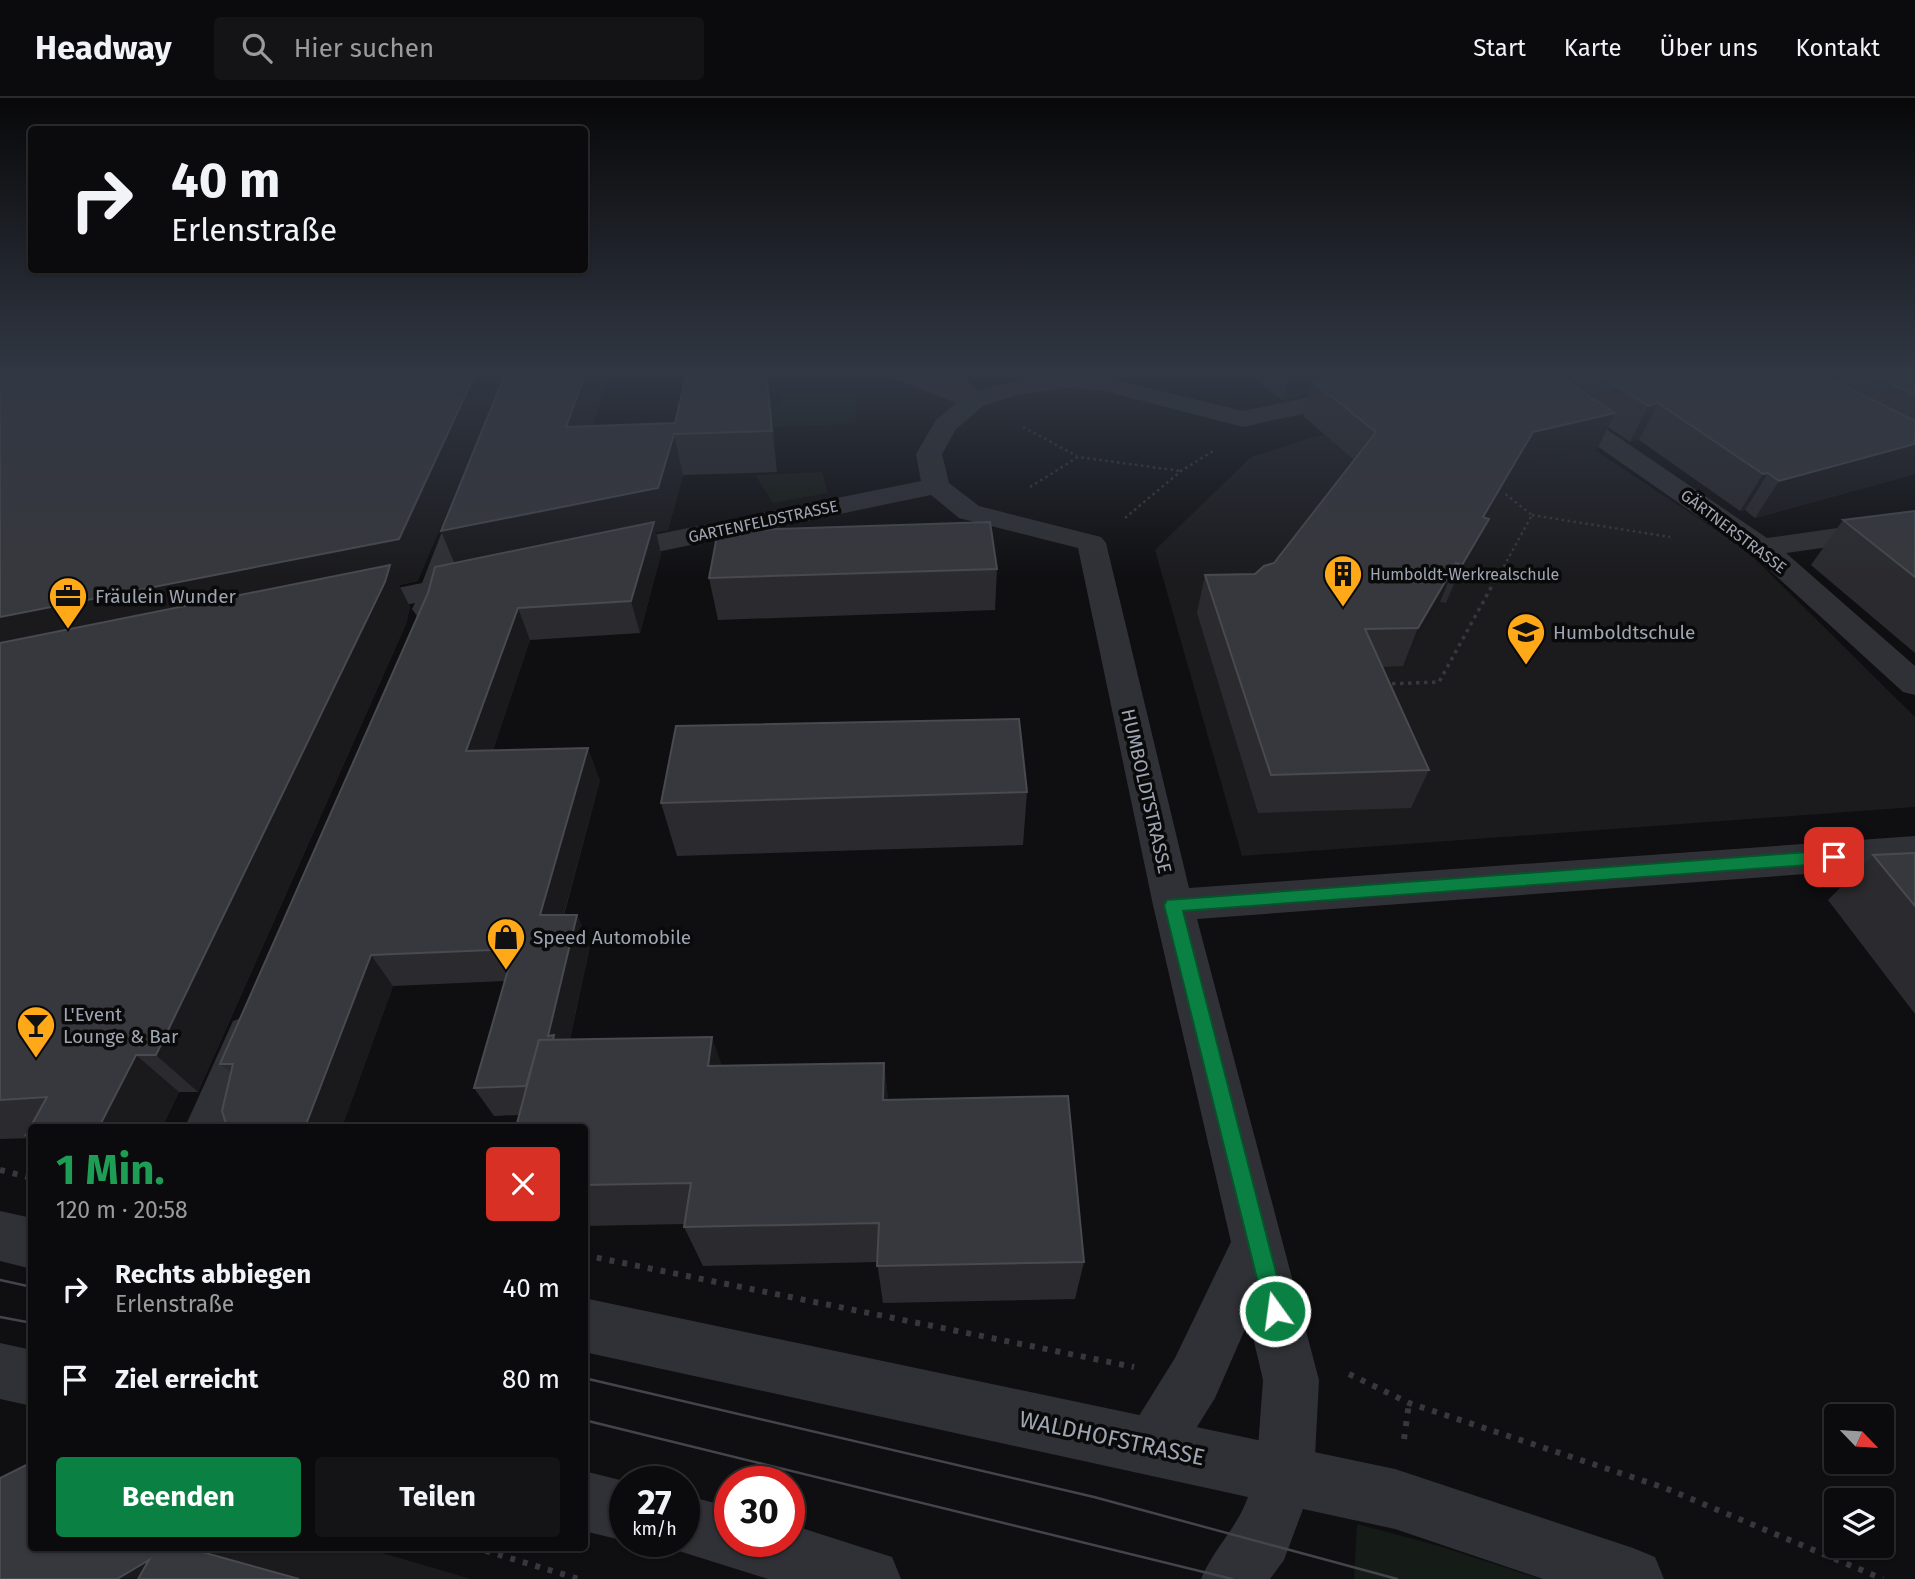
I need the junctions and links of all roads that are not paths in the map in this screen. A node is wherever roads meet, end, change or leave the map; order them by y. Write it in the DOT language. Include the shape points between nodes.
graph roads {
  1 [pos="936,441"];
  2 [pos="1607,441"];
  3 [pos="477,477"];
  4 [pos="936,486"];
  5 [pos="1915,526"];
  6 [pos="1762,548"];
  7 [pos="581,559"];
  8 [pos="514,573"];
  9 [pos="433,590"];
  10 [pos="325,612"];
  11 [pos="419,638"];
  12 [pos="1915,684"];
  13 [pos="1915,851"];
  14 [pos="1173,905"];
  15 [pos="263,1002"];
  16 [pos="210,1124"];
  17 [pos="0,1236"];
  18 [pos="1258,1242"];
  19 [pos="28,1243"];
  20 [pos="588,1326"];
  21 [pos="1152,1447"];
  22 [pos="1285,1475"];
  23 [pos="588,1502"];
  24 [pos="609,1507"];
  25 [pos="796,1557"];
  26 [pos="870,1579"];
  27 [pos="1232,1579"];
  28 [pos="1633,1579"];
  1 -- 4 [label="street" via="929,454"];
  2 -- 6 [label="street, GÄRTNERSTRASSE"];
  3 -- 9 [label="street"];
  4 -- 7 [label="street, GARTENFELDSTRASSE"];
  4 -- 14 [label="street, HUMBOLDTSTRASSE" via="969,512 1091,543"];
  5 -- 6 [label="street"];
  6 -- 12 [label="street, GÄRTNERSTRASSE"];
  8 -- 9 [label="street"];
  9 -- 10 [label="street"];
  9 -- 11 [label="street"];
  13 -- 14 [label="street"];
  14 -- 18 [label="street, HUMBOLDTSTRASSE"];
  15 -- 16 [label="street"];
  17 -- 19 [label="street"];
  18 -- 21 [label="street" via="1195,1378"];
  18 -- 22 [label="street, HUMBOLDTSTRASSE" via="1292,1380"];
  20 -- 21 [label="street, WALDHOFSTRASSE"];
  21 -- 22 [label="street, WALDHOFSTRASSE"];
  22 -- 27 [label="street, HUMBOLDTSTRASSE" via="1263,1539"];
  22 -- 28 [label="street, WALDHOFSTRASSE" via="1395,1499"];
  23 -- 24 [label="street"];
  25 -- 26 [label="street"];
}
